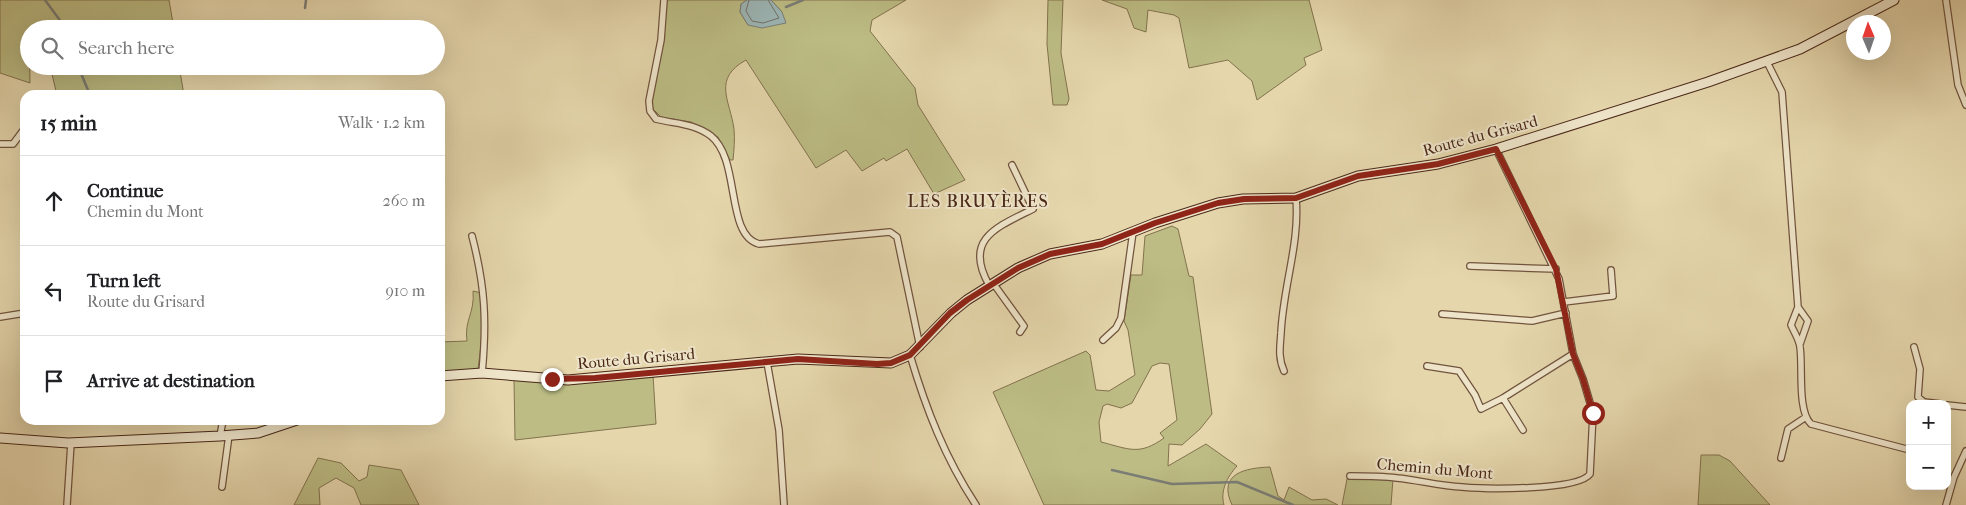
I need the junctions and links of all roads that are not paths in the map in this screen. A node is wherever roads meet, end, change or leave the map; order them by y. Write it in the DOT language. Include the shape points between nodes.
graph roads {
  1 [pos="664,0"];
  2 [pos="1894,0"];
  3 [pos="1946,0"];
  4 [pos="1768,62"];
  5 [pos="1966,105"];
  6 [pos="20,135"];
  7 [pos="0,144"];
  8 [pos="1496,149"];
  9 [pos="1012,165"];
  10 [pos="1296,198"];
  11 [pos="1132,232"];
  12 [pos="472,236"];
  13 [pos="1470,266"];
  14 [pos="1556,269"];
  15 [pos="1611,270"];
  16 [pos="991,284"];
  17 [pos="1564,302"];
  18 [pos="1798,307"];
  19 [pos="1566,312"];
  20 [pos="20,314"];
  21 [pos="1442,314"];
  22 [pos="0,317"];
  23 [pos="1020,332"];
  24 [pos="1103,340"];
  25 [pos="1800,344"];
  26 [pos="920,347"];
  27 [pos="1914,347"];
  28 [pos="1573,354"];
  29 [pos="910,355"];
  30 [pos="767,362"];
  31 [pos="1427,366"];
  32 [pos="1284,371"];
  33 [pos="482,373"];
  34 [pos="445,376"];
  35 [pos="1503,398"];
  36 [pos="1922,400"];
  37 [pos="1951,405"];
  38 [pos="1966,407"];
  39 [pos="1806,417"];
  40 [pos="224,425"];
  41 [pos="284,425"];
  42 [pos="1523,430"];
  43 [pos="225,436"];
  44 [pos="0,438"];
  45 [pos="71,443"];
  46 [pos="1906,449"];
  47 [pos="1966,451"];
  48 [pos="1781,458"];
  49 [pos="1350,476"];
  50 [pos="222,487"];
  51 [pos="67,505"];
  52 [pos="784,505"];
  53 [pos="976,505"];
  54 [pos="1946,505"];
  1 -- 26 [label="street" via="661,40 649,101 653,115 656,119 682,123 704,132 722,148 741,229 752,242 760,244 890,232 897,237"];
  2 -- 4 [label="street, Route du Grisard" via="1818,42"];
  3 -- 5 [label="street" via="1958,85"];
  4 -- 8 [label="street, Route du Grisard"];
  4 -- 18 [label="street" via="1782,92"];
  6 -- 7 [label="street" via="13,144"];
  8 -- 10 [label="street, Route du Grisard" via="1438,164 1358,176"];
  8 -- 14 [label="street, Chemin du Mont"];
  9 -- 16 [label="street" via="1033,209 995,229 985,239 980,260"];
  10 -- 11 [label="street, Route du Grisard" via="1230,200"];
  10 -- 32 [label="street" via="1295,242 1282,306 1279,360"];
  11 -- 16 [label="street, Route du Grisard" via="1102,244 1050,254"];
  11 -- 24 [label="street" via="1122,318"];
  12 -- 33 [label="street" via="482,275 486,311"];
  13 -- 14 [label="street"];
  14 -- 17 [label="street, Chemin du Mont"];
  15 -- 17 [label="street" via="1613,296"];
  16 -- 23 [label="street" via="1024,326"];
  16 -- 26 [label="street, Route du Grisard" via="958,306"];
  17 -- 19 [label="street, Chemin du Mont"];
  18 -- 25 [label="street" via="1791,325"];
  18 -- 25 [label="street" via="1808,321"];
  19 -- 21 [label="street" via="1532,321"];
  19 -- 28 [label="street, Chemin du Mont"];
  20 -- 22 [label="street"];
  25 -- 39 [label="street"];
  26 -- 29 [label="street, Route du Grisard"];
  27 -- 36 [label="street" via="1920,370 1918,397"];
  28 -- 35 [label="street"];
  28 -- 49 [label="street, Chemin du Mont" via="1593,413 1590,474 1582,480 1548,486 1490,488"];
  29 -- 30 [label="street, Route du Grisard" via="891,363 877,364 812,359"];
  29 -- 53 [label="street" via="926,411 957,476"];
  30 -- 33 [label="street, Route du Grisard" via="568,380"];
  30 -- 52 [label="street" via="779,430"];
  31 -- 35 [label="street" via="1459,372 1481,410"];
  33 -- 34 [label="street, Route du Grisard"];
  35 -- 42 [label="street"];
  37 -- 38 [label="street"];
  39 -- 46 [label="street" via="1811,424"];
  39 -- 48 [label="street" via="1788,429"];
  40 -- 43 [label="street"];
  41 -- 43 [label="street"];
  43 -- 45 [label="street"];
  43 -- 50 [label="street"];
  44 -- 45 [label="street"];
  45 -- 51 [label="street"];
  47 -- 54 [label="street"];
}
